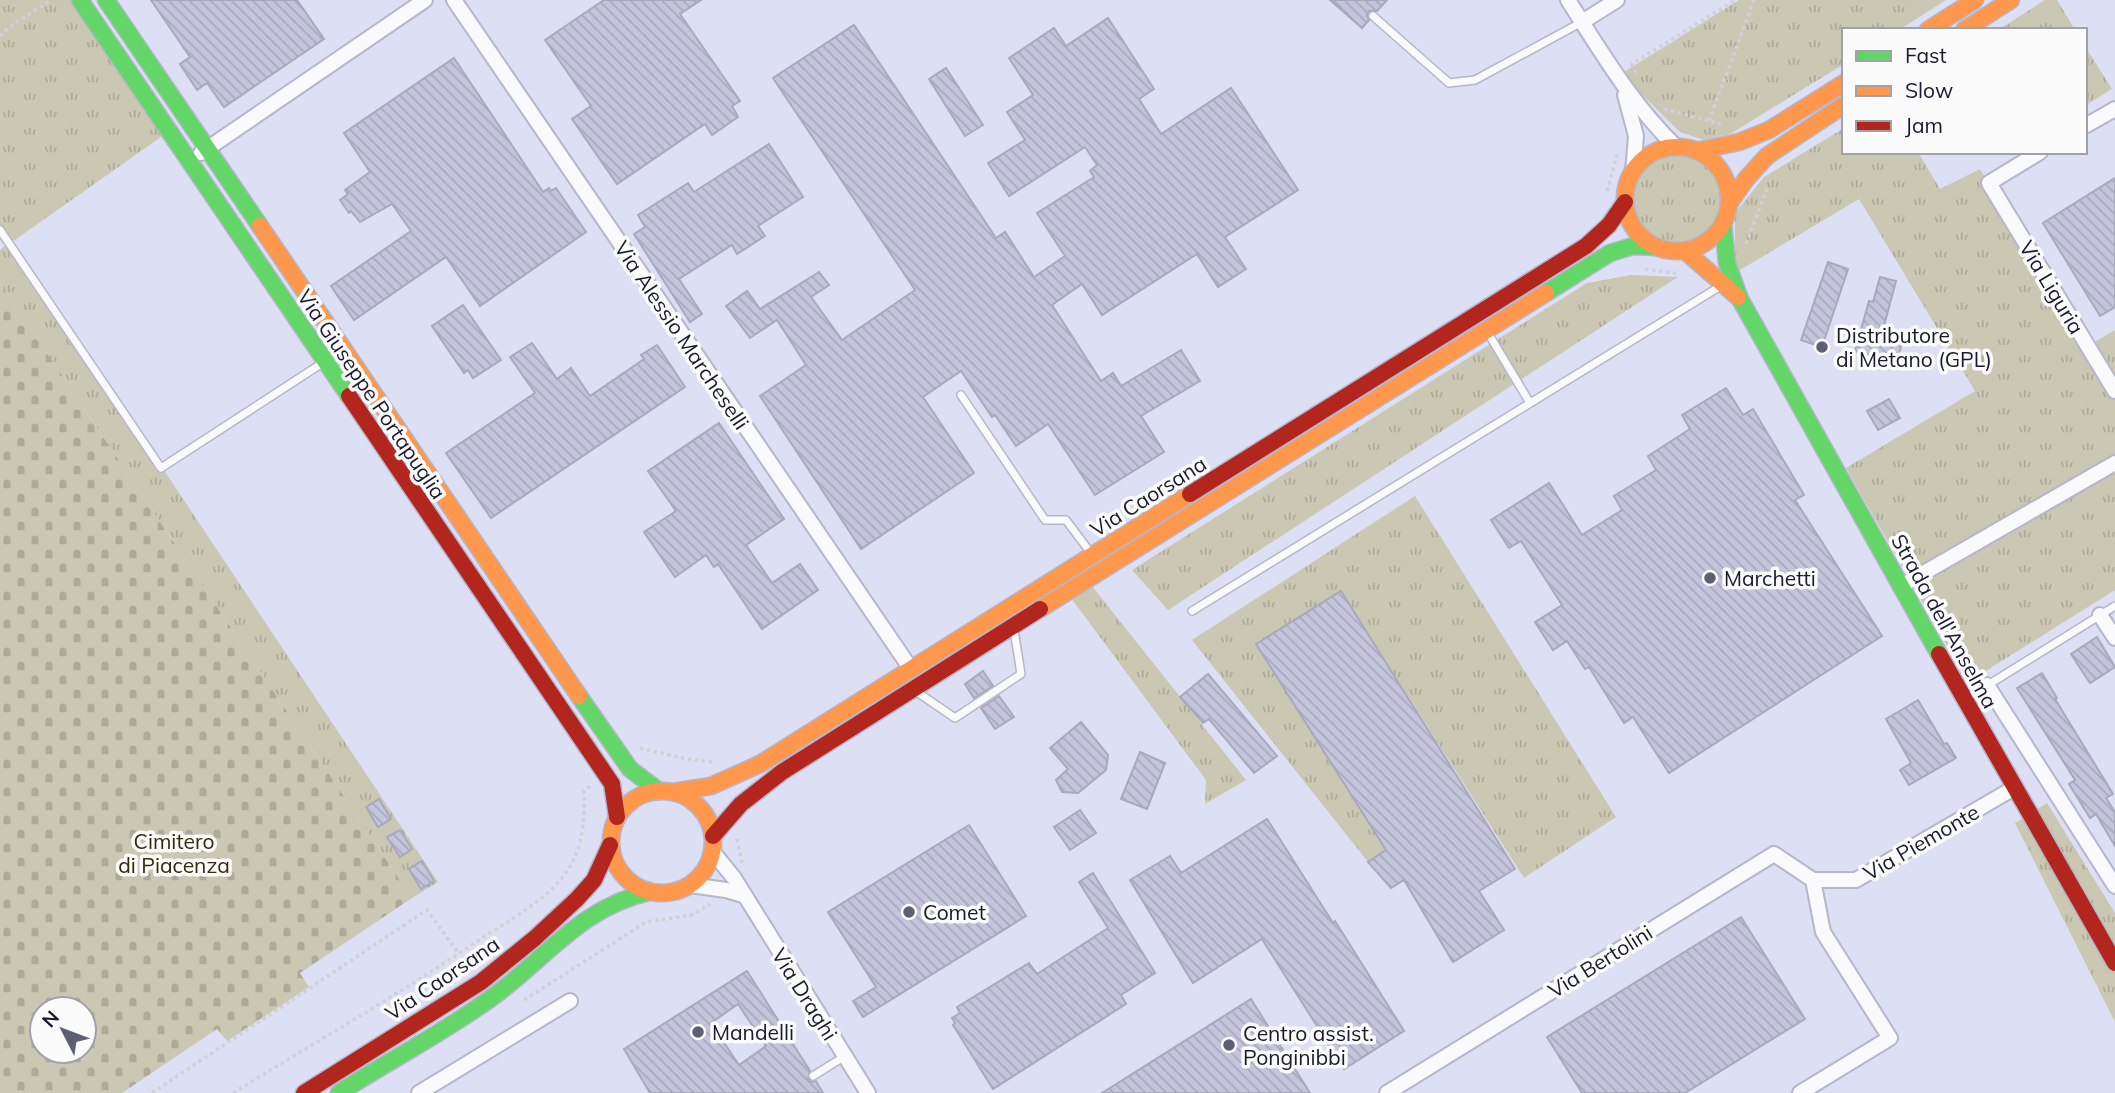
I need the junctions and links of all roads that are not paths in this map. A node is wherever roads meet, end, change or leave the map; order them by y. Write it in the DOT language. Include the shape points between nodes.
graph roads {
  1 [pos="80,0"];
  2 [pos="106,0"];
  3 [pos="425,0"];
  4 [pos="454,0"];
  5 [pos="1568,0"];
  6 [pos="1617,0"];
  7 [pos="1975,0"];
  8 [pos="2011,0"];
  9 [pos="1373,16"];
  10 [pos="1582,22"];
  11 [pos="1931,28"];
  12 [pos="1967,28"];
  13 [pos="1842,84"];
  14 [pos="1623,87"];
  15 [pos="1842,106"];
  16 [pos="2115,108"];
  17 [pos="2087,125"];
  18 [pos="1676,147"];
  19 [pos="207,149"];
  20 [pos="1697,151"];
  21 [pos="2037,154"];
  22 [pos="189,161"];
  23 [pos="1633,172"];
  24 [pos="1625,202"];
  25 [pos="1729,204"];
  26 [pos="1723,223"];
  27 [pos="0,230"];
  28 [pos="1657,247"];
  29 [pos="1685,250"];
  30 [pos="1719,279"];
  31 [pos="1740,299"];
  32 [pos="1486,330"];
  33 [pos="325,361"];
  34 [pos="2115,391"];
  35 [pos="961,395"];
  36 [pos="1530,404"];
  37 [pos="2115,463"];
  38 [pos="1093,555"];
  39 [pos="1901,586"];
  40 [pos="2115,606"];
  41 [pos="1192,611"];
  42 [pos="2100,615"];
  43 [pos="1014,628"];
  44 [pos="2115,638"];
  45 [pos="911,669"];
  46 [pos="1987,685"];
  47 [pos="914,690"];
  48 [pos="1964,699"];
  49 [pos="2014,788"];
  50 [pos="666,791"];
  51 [pos="617,817"];
  52 [pos="713,844"];
  53 [pos="610,845"];
  54 [pos="1813,880"];
  55 [pos="730,884"];
  56 [pos="690,885"];
  57 [pos="2115,885"];
  58 [pos="649,892"];
  59 [pos="2115,962"];
  60 [pos="570,1001"];
  61 [pos="845,1056"];
  62 [pos="813,1076"];
  63 [pos="304,1093"];
  64 [pos="339,1093"];
  65 [pos="419,1093"];
  66 [pos="868,1093"];
  67 [pos="1387,1093"];
  68 [pos="1800,1093"];
  1 -- 22 [label="main road, Via Giuseppe Portapuglia"];
  2 -- 19 [label="main road, Via Giuseppe Portapuglia"];
  3 -- 19 [label="street"];
  4 -- 45 [label="street, Via Alessio Marcheselli"];
  5 -- 10 [label="street"];
  6 -- 10 [label="street"];
  7 -- 11 [label="main road"];
  8 -- 12 [label="main road"];
  9 -- 10 [label="lane" via="1449,83 1475,80"];
  10 -- 14 [label="street"];
  13 -- 20 [label="main road" via="1769,130"];
  14 -- 18 [label="street"];
  14 -- 23 [label="street" via="1636,136"];
  15 -- 25 [label="main road" via="1761,162"];
  16 -- 17 [label="street"];
  18 -- 20 [label="main road"];
  18 -- 23 [label="main road" via="1659,150"];
  19 -- 22 [label="street"];
  19 -- 50 [label="main road, Via Giuseppe Portapuglia" via="624,761"];
  20 -- 25 [label="main road" via="1722,172"];
  21 -- 34 [label="street, Via Liguria" via="1989,183"];
  22 -- 33 [label="main road, Via Giuseppe Portapuglia"];
  23 -- 24 [label="main road"];
  24 -- 28 [label="main road" via="1634,229"];
  24 -- 38 [label="main road, Via Caorsana" via="1587,246"];
  25 -- 26 [label="main road"];
  26 -- 29 [label="main road" via="1700,246"];
  26 -- 31 [label="main road, Strada dell'Anselma" via="1727,263"];
  27 -- 33 [label="lane" via="161,468"];
  28 -- 29 [label="main road"];
  28 -- 32 [label="main road, Via Caorsana" via="1633,246 1611,253"];
  29 -- 30 [label="main road, Strada dell'Anselma"];
  30 -- 31 [label="main road, Strada dell'Anselma"];
  30 -- 36 [label="lane"];
  31 -- 39 [label="main road, Strada dell'Anselma"];
  32 -- 36 [label="lane"];
  32 -- 43 [label="main road, Via Caorsana"];
  33 -- 51 [label="main road, Via Giuseppe Portapuglia" via="612,784"];
  35 -- 38 [label="lane" via="1045,520 1066,520"];
  36 -- 41 [label="lane"];
  37 -- 39 [label="street"];
  38 -- 45 [label="main road, Via Caorsana"];
  39 -- 48 [label="main road, Strada dell'Anselma"];
  40 -- 42 [label="lane"];
  42 -- 44 [label="street"];
  42 -- 46 [label="lane"];
  43 -- 47 [label="main road, Via Caorsana"];
  43 -- 47 [label="lane" via="1021,674 955,718"];
  45 -- 50 [label="main road, Via Caorsana" via="748,771 711,786"];
  46 -- 48 [label="lane"];
  46 -- 57 [label="street"];
  47 -- 52 [label="main road, Via Caorsana" via="759,787 733,810"];
  48 -- 49 [label="main road, Strada dell'Anselma"];
  49 -- 54 [label="street, Via Piemonte" via="1856,880"];
  49 -- 59 [label="main road, Strada dell'Anselma"];
  50 -- 51 [label="main road" via="642,794"];
  50 -- 52 [label="main road" via="688,798 700,808 709,821"];
  51 -- 53 [label="main road"];
  52 -- 55 [label="street"];
  52 -- 56 [label="main road" via="704,870"];
  53 -- 58 [label="main road" via="622,875"];
  53 -- 63 [label="main road, Via Caorsana" via="594,880 577,899 492,974"];
  54 -- 67 [label="street, Via Bertolini" via="1774,854"];
  54 -- 68 [label="street" via="1823,932 1890,1038"];
  55 -- 56 [label="street"];
  55 -- 61 [label="street, Via Draghi" via="743,895"];
  56 -- 58 [label="main road" via="670,892"];
  58 -- 64 [label="main road, Via Caorsana" via="631,894 601,909 495,995 362,1083"];
  60 -- 65 [label="street"];
  61 -- 62 [label="lane"];
  61 -- 66 [label="street, Via Draghi"];
}
